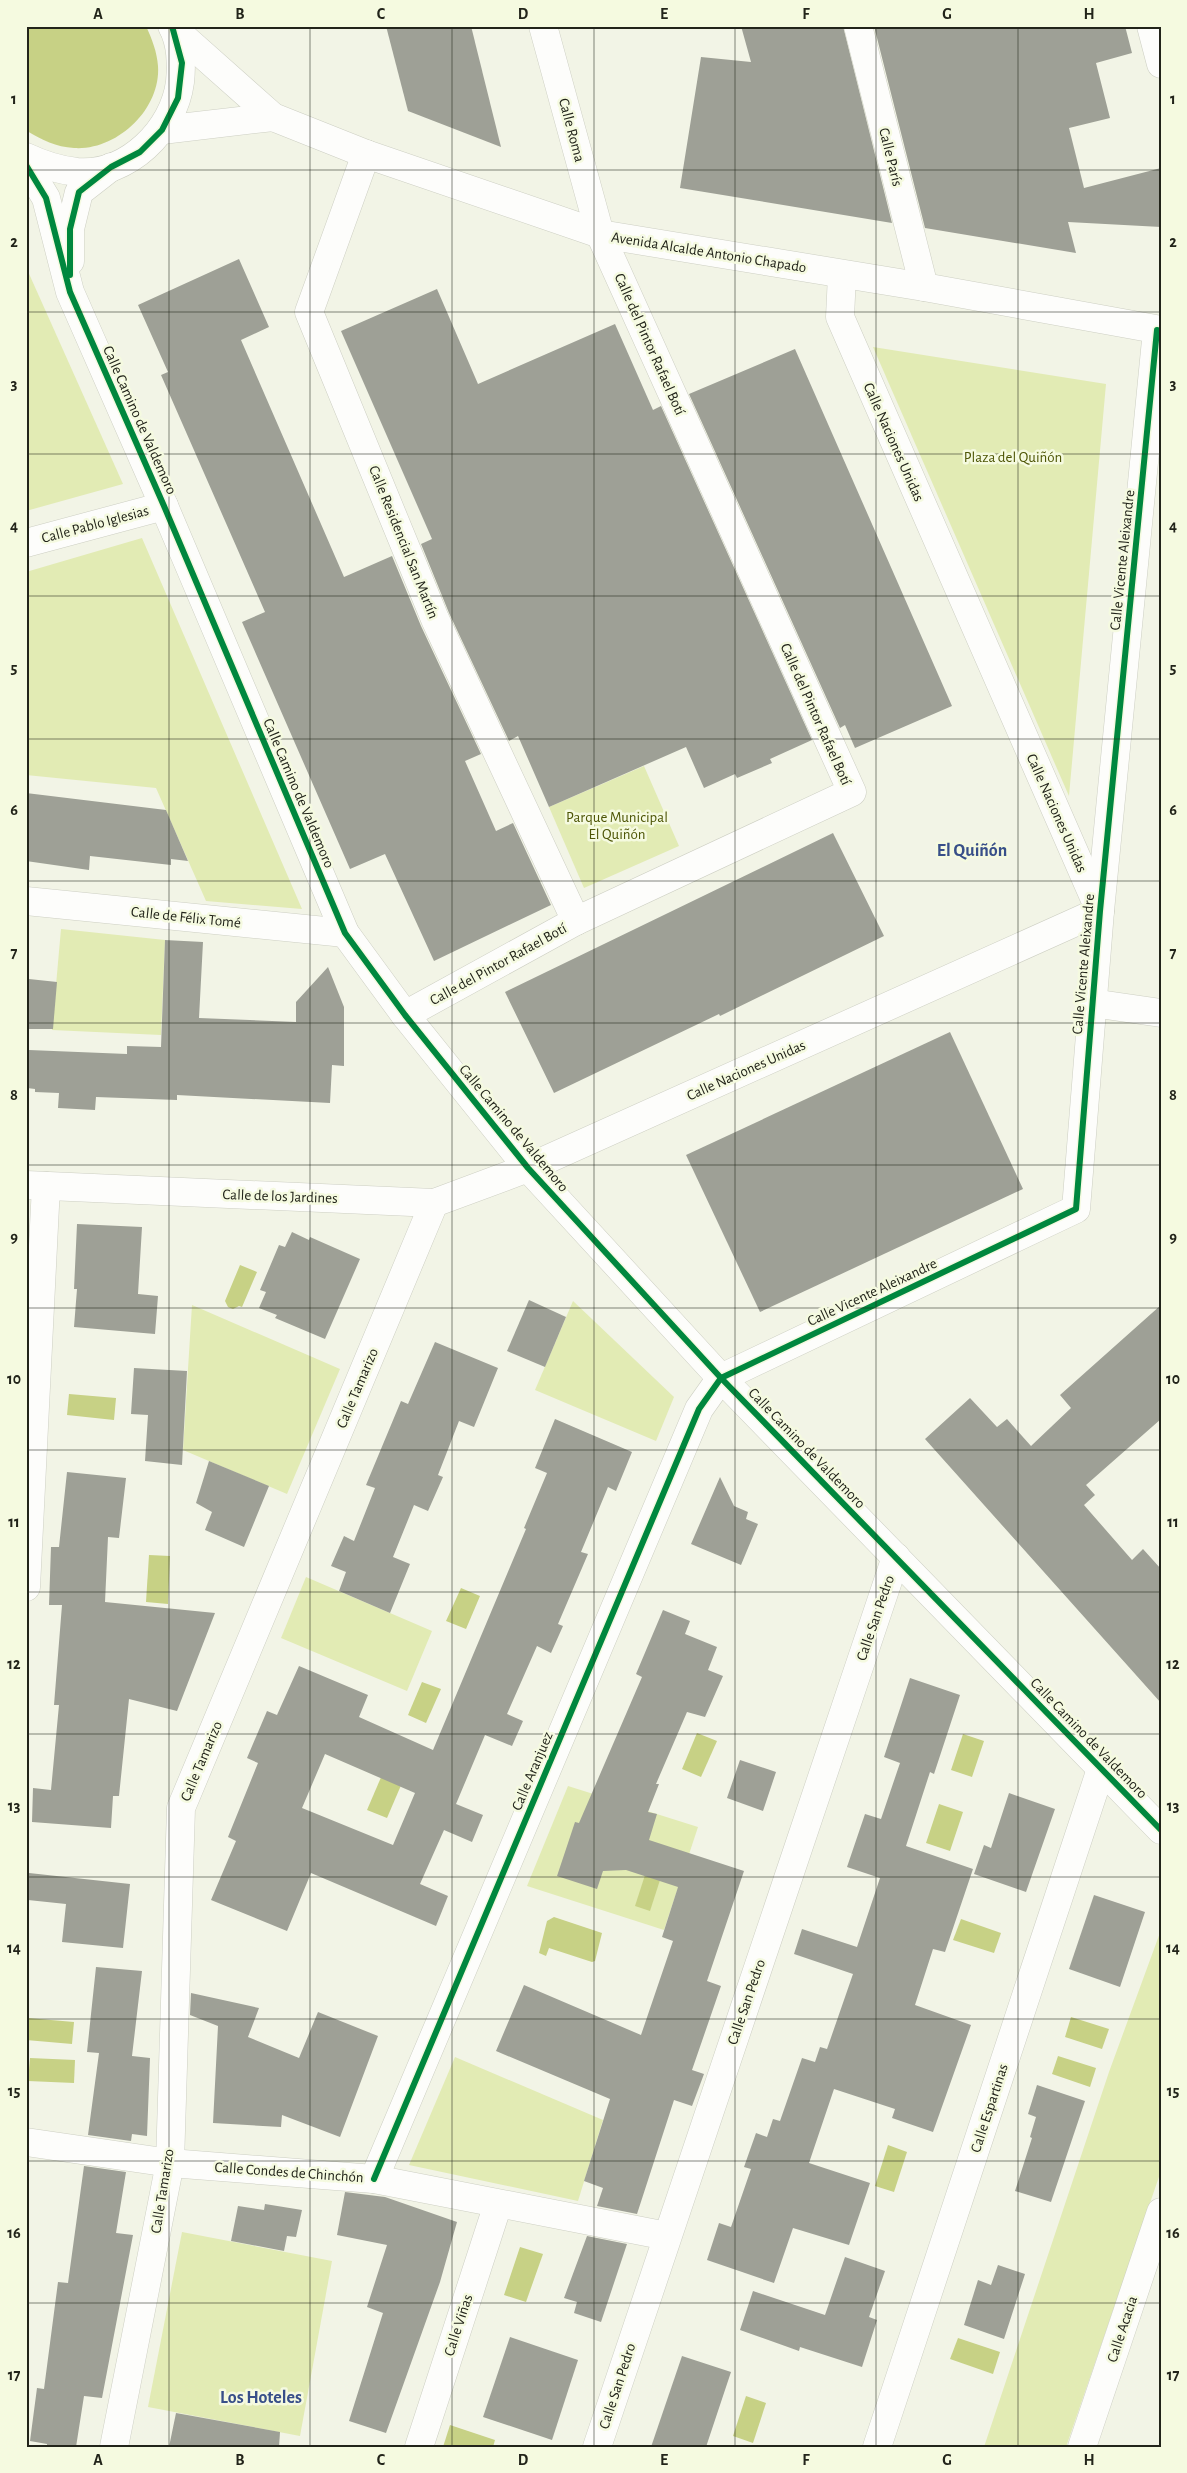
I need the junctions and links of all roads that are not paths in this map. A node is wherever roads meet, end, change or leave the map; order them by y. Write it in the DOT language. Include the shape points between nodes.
graph roads {
  1 [pos="543,26"];
  2 [pos="858,26"];
  3 [pos="1151,26"];
  4 [pos="173,28"];
  5 [pos="1161,64"];
  6 [pos="273,117"];
  7 [pos="162,130"];
  8 [pos="366,154"];
  9 [pos="26,156"];
  10 [pos="26,165"];
  11 [pos="111,167"];
  12 [pos="600,234"];
  13 [pos="842,275"];
  14 [pos="924,287"];
  15 [pos="70,292"];
  16 [pos="1159,330"];
  17 [pos="164,506"];
  18 [pos="26,543"];
  19 [pos="26,901"];
  20 [pos="1100,912"];
  21 [pos="576,922"];
  22 [pos="345,933"];
  23 [pos="1092,1003"];
  24 [pos="1161,1013"];
  25 [pos="405,1015"];
  26 [pos="528,1168"];
  27 [pos="36,1186"];
  28 [pos="434,1203"];
  29 [pos="721,1378"];
  30 [pos="896,1557"];
  31 [pos="26,1587"];
  32 [pos="1102,1770"];
  33 [pos="1161,1830"];
  34 [pos="26,2142"];
  35 [pos="170,2163"];
  36 [pos="374,2179"];
  37 [pos="498,2204"];
  38 [pos="1161,2212"];
  39 [pos="667,2236"];
  40 [pos="1087,2443"];
  41 [pos="114,2447"];
  42 [pos="419,2447"];
  43 [pos="597,2447"];
  44 [pos="877,2447"];
  1 -- 12 [label="street, Calle Roma"];
  2 -- 14 [label="street, Calle París"];
  3 -- 5 [label="street"];
  4 -- 6 [label="street, Avenida Alcalde Antonio Chapado"];
  4 -- 7 [label="street" via="182,63 178,98"];
  6 -- 7 [label="street, Avenida Alcalde Antonio Chapado"];
  6 -- 8 [label="street, Avenida Alcalde Antonio Chapado"];
  7 -- 11 [label="street" via="140,152"];
  8 -- 12 [label="street, Avenida Alcalde Antonio Chapado"];
  8 -- 21 [label="street, Calle Residencial San Martín" via="309,312 435,619"];
  9 -- 11 [label="street" via="48,167 79,172"];
  10 -- 15 [label="street, Calle Camino de Valdemoro" via="46,198"];
  11 -- 15 [label="street, Calle Camino de Valdemoro" via="79,192 70,229"];
  12 -- 13 [label="street, Avenida Alcalde Antonio Chapado"];
  12 -- 21 [label="street, Calle del Pintor Rafael Botí" via="852,792"];
  13 -- 14 [label="street, Avenida Alcalde Antonio Chapado"];
  13 -- 20 [label="street, Calle Naciones Unidas" via="840,317"];
  14 -- 16 [label="street, Avenida Alcalde Antonio Chapado"];
  15 -- 17 [label="street, Calle Camino de Valdemoro"];
  16 -- 20 [label="street, Calle Vicente Aleixandre"];
  17 -- 18 [label="street, Calle Pablo Iglesias"];
  17 -- 22 [label="street, Calle Camino de Valdemoro"];
  19 -- 22 [label="street, Calle de Félix Tomé"];
  20 -- 23 [label="street, Calle Vicente Aleixandre"];
  20 -- 26 [label="street, Calle Naciones Unidas"];
  21 -- 25 [label="street, Calle del Pintor Rafael Botí"];
  22 -- 25 [label="street, Calle Camino de Valdemoro"];
  23 -- 24 [label="street"];
  23 -- 29 [label="street, Calle Vicente Aleixandre" via="1076,1209"];
  25 -- 26 [label="street, Calle Camino de Valdemoro"];
  26 -- 28 [label="street, Calle de los Jardines"];
  26 -- 29 [label="street, Calle Camino de Valdemoro"];
  27 -- 28 [label="street, Calle de los Jardines"];
  27 -- 31 [label="street"];
  28 -- 35 [label="street, Calle Tamarizo" via="181,1808"];
  29 -- 30 [label="street, Calle Camino de Valdemoro"];
  29 -- 36 [label="street, Calle Aranjuez" via="699,1409"];
  30 -- 32 [label="street, Calle Camino de Valdemoro"];
  30 -- 39 [label="street, Calle San Pedro"];
  32 -- 33 [label="street, Calle Camino de Valdemoro"];
  32 -- 44 [label="street, Calle Espartinas"];
  34 -- 35 [label="street, Calle Condes de Chinchón"];
  35 -- 36 [label="street, Calle Condes de Chinchón"];
  35 -- 41 [label="street, Calle Tamarizo"];
  36 -- 37 [label="street, Calle Condes de Chinchón"];
  37 -- 39 [label="street, Calle Condes de Chinchón"];
  37 -- 42 [label="street, Calle Viñas"];
  38 -- 40 [label="street, Calle Acacia"];
  39 -- 43 [label="street, Calle San Pedro"];
}
